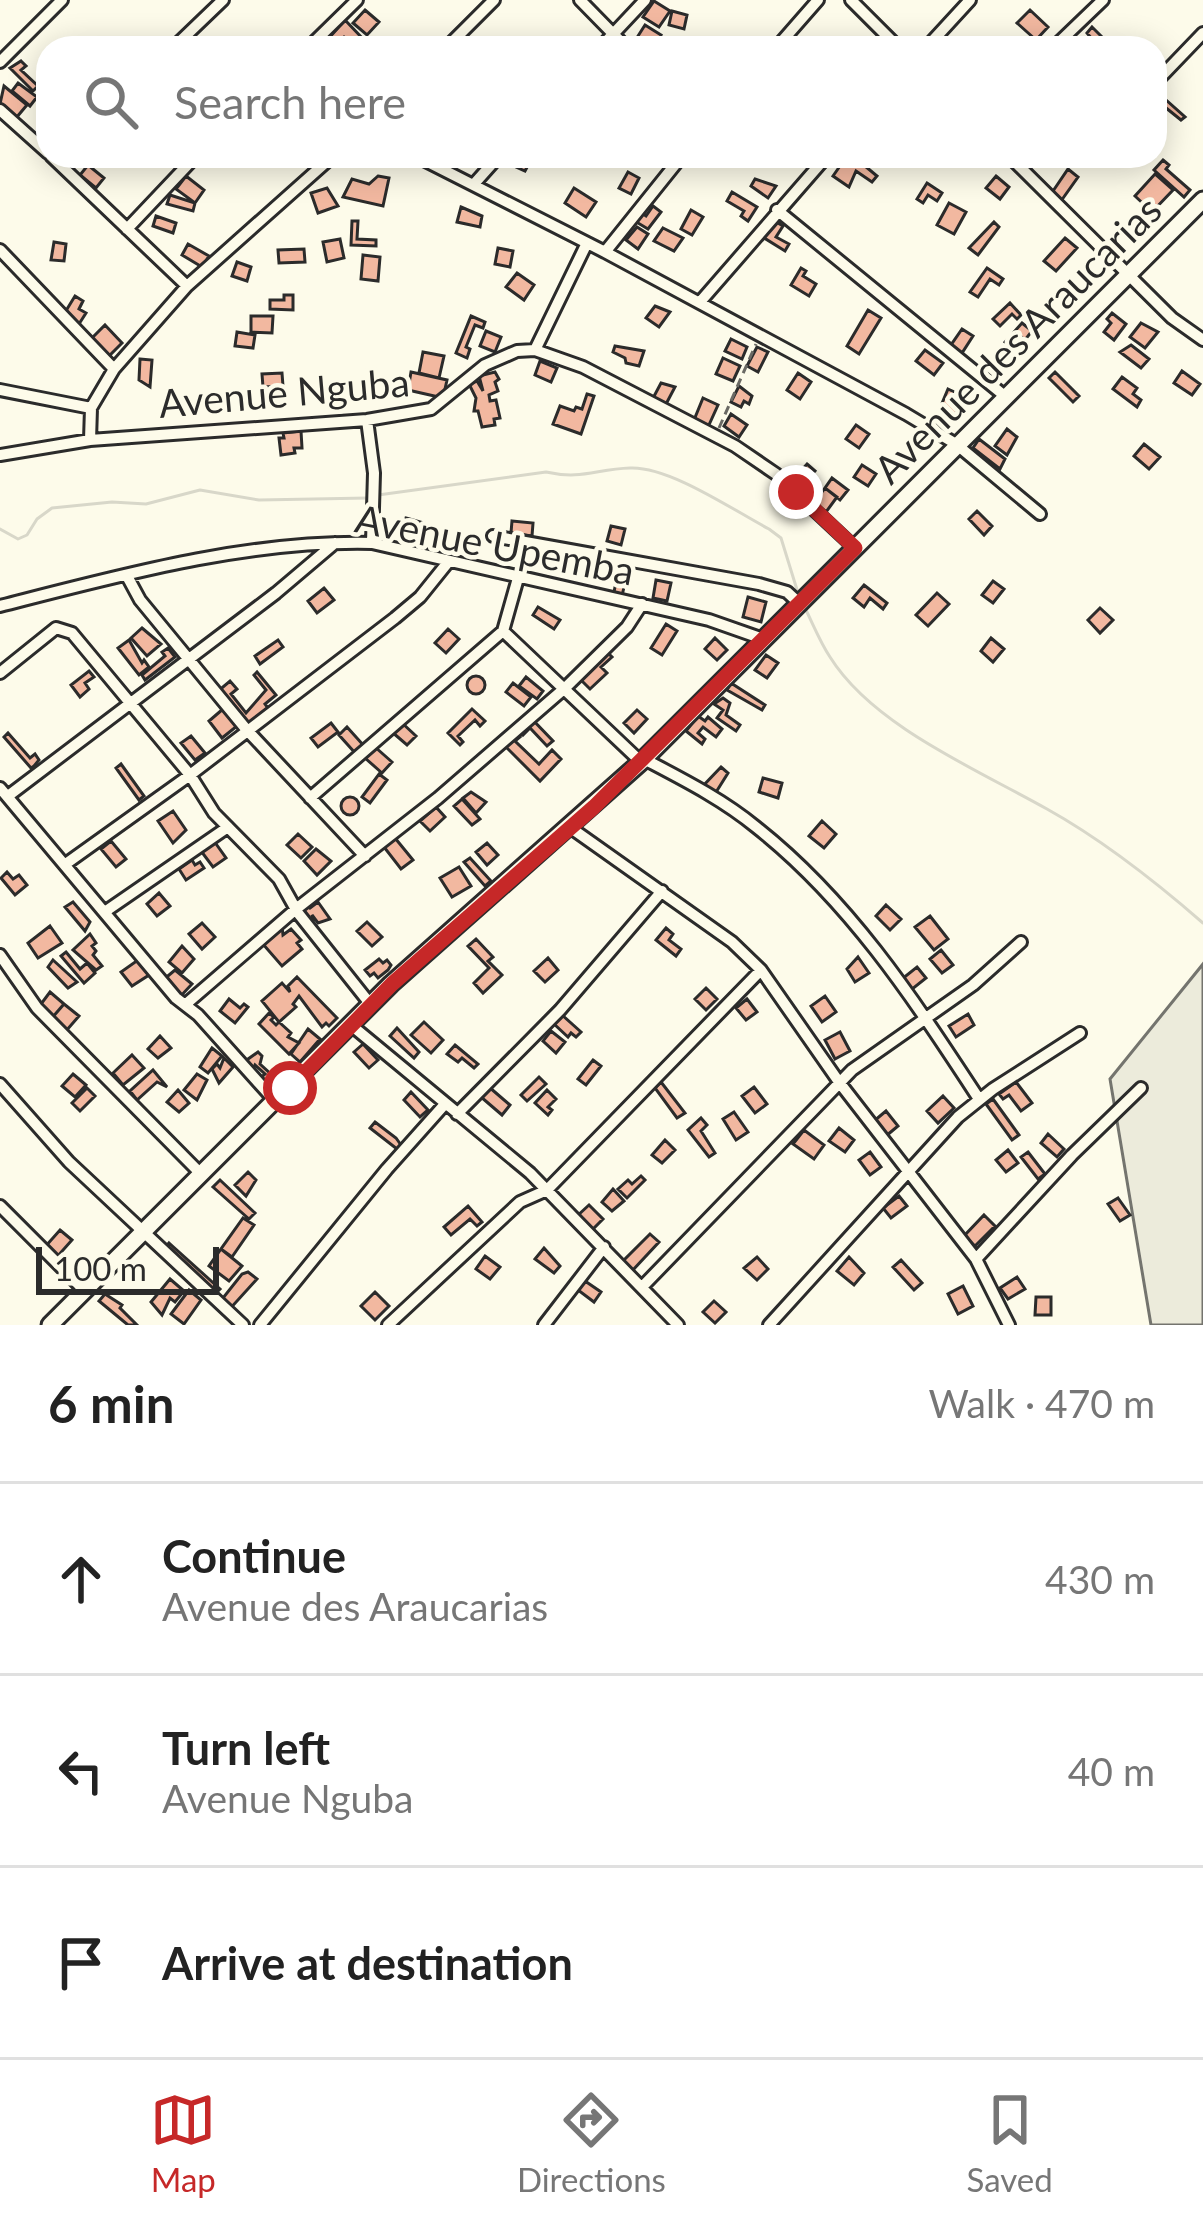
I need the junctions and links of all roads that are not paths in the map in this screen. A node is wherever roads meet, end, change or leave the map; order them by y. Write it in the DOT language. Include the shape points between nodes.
graph roads {
  1 [pos="62,0"];
  2 [pos="224,0"];
  3 [pos="357,0"];
  4 [pos="494,0"];
  5 [pos="580,0"];
  6 [pos="645,0"];
  7 [pos="818,0"];
  8 [pos="850,0"];
  9 [pos="970,0"];
  10 [pos="1103,0"];
  11 [pos="1203,33"];
  12 [pos="614,34"];
  13 [pos="186,36"];
  14 [pos="320,36"];
  15 [pos="458,36"];
  16 [pos="786,36"];
  17 [pos="886,36"];
  18 [pos="937,36"];
  19 [pos="1066,36"];
  20 [pos="0,62"];
  21 [pos="1167,70"];
  22 [pos="0,110"];
  23 [pos="36,141"];
  24 [pos="66,168"];
  25 [pos="185,168"];
  26 [pos="320,168"];
  27 [pos="441,168"];
  28 [pos="488,168"];
  29 [pos="672,168"];
  30 [pos="816,168"];
  31 [pos="1021,168"];
  32 [pos="474,184"];
  33 [pos="1203,200"];
  34 [pos="777,210"];
  35 [pos="127,229"];
  36 [pos="586,243"];
  37 [pos="0,250"];
  38 [pos="605,252"];
  39 [pos="1129,274"];
  40 [pos="187,286"];
  41 [pos="700,302"];
  42 [pos="1203,340"];
  43 [pos="535,350"];
  44 [pos="115,369"];
  45 [pos="0,390"];
  46 [pos="1006,397"];
  47 [pos="91,408"];
  48 [pos="367,420"];
  49 [pos="90,440"];
  50 [pos="956,444"];
  51 [pos="0,455"];
  52 [pos="1040,514"];
  53 [pos="493,536"];
  54 [pos="335,543"];
  55 [pos="372,544"];
  56 [pos="855,548"];
  57 [pos="448,561"];
  58 [pos="127,576"];
  59 [pos="518,578"];
  60 [pos="642,604"];
  61 [pos="800,604"];
  62 [pos="0,606"];
  63 [pos="503,631"];
  64 [pos="764,639"];
  65 [pos="189,656"];
  66 [pos="0,673"];
  67 [pos="565,688"];
  68 [pos="131,702"];
  69 [pos="246,729"];
  70 [pos="643,760"];
  71 [pos="190,776"];
  72 [pos="4,792"];
  73 [pos="310,798"];
  74 [pos="228,827"];
  75 [pos="571,828"];
  76 [pos="365,856"];
  77 [pos="67,863"];
  78 [pos="662,891"];
  79 [pos="296,909"];
  80 [pos="106,911"];
  81 [pos="1022,942"];
  82 [pos="0,955"];
  83 [pos="761,970"];
  84 [pos="186,1004"];
  85 [pos="371,1005"];
  86 [pos="926,1017"];
  87 [pos="351,1025"];
  88 [pos="1080,1033"];
  89 [pos="839,1082"];
  90 [pos="0,1084"];
  91 [pos="1141,1088"];
  92 [pos="980,1099"];
  93 [pos="276,1102"];
  94 [pos="445,1104"];
  95 [pos="457,1114"];
  96 [pos="908,1171"];
  97 [pos="202,1174"];
  98 [pos="547,1190"];
  99 [pos="0,1206"];
  100 [pos="142,1233"];
  101 [pos="604,1246"];
  102 [pos="976,1259"];
  103 [pos="643,1286"];
  104 [pos="85,1291"];
  105 [pos="50,1325"];
  106 [pos="243,1325"];
  107 [pos="260,1325"];
  108 [pos="388,1325"];
  109 [pos="544,1325"];
  110 [pos="678,1325"];
  111 [pos="769,1325"];
  112 [pos="1009,1325"];
  1 -- 20 [label="street"];
  2 -- 13 [label="street"];
  3 -- 14 [label="street"];
  4 -- 15 [label="street"];
  5 -- 12 [label="street"];
  6 -- 12 [label="street"];
  7 -- 16 [label="street"];
  8 -- 17 [label="street"];
  9 -- 18 [label="street"];
  10 -- 19 [label="street"];
  11 -- 21 [label="street"];
  22 -- 23 [label="street"];
  24 -- 35 [label="street"];
  25 -- 35 [label="street"];
  26 -- 40 [label="street"];
  27 -- 32 [label="street"];
  28 -- 32 [label="street"];
  29 -- 38 [label="street"];
  30 -- 34 [label="street"];
  31 -- 39 [label="street"];
  32 -- 36 [label="street"];
  33 -- 39 [label="street, Avenue des Araucarias"];
  34 -- 41 [label="street"];
  34 -- 46 [label="street"];
  35 -- 40 [label="street"];
  36 -- 38 [label="street"];
  36 -- 43 [label="street"];
  37 -- 44 [label="street"];
  38 -- 41 [label="street"];
  39 -- 42 [label="street"];
  39 -- 46 [label="street, Avenue des Araucarias"];
  40 -- 44 [label="street"];
  41 -- 50 [label="street"];
  43 -- 48 [label="street, Avenue Nguba" via="485,365 438,406"];
  43 -- 56 [label="street" via="716,435 776,474"];
  44 -- 47 [label="street"];
  45 -- 47 [label="street"];
  46 -- 50 [label="street, Avenue des Araucarias"];
  47 -- 49 [label="street"];
  48 -- 49 [label="street, Avenue Nguba"];
  48 -- 55 [label="street"];
  49 -- 51 [label="street, Avenue Nguba"];
  50 -- 52 [label="street"];
  50 -- 56 [label="street, Avenue des Araucarias"];
  53 -- 61 [label="street" via="778,588"];
  54 -- 55 [label="street, Avenue Upemba"];
  54 -- 58 [label="street, Avenue Upemba"];
  54 -- 65 [label="street"];
  55 -- 57 [label="street, Avenue Upemba"];
  56 -- 61 [label="street, Avenue des Araucarias"];
  57 -- 59 [label="street, Avenue Upemba"];
  57 -- 69 [label="street" via="410,607"];
  58 -- 62 [label="street, Avenue Upemba"];
  58 -- 65 [label="street"];
  59 -- 60 [label="street, Avenue Upemba"];
  59 -- 63 [label="street"];
  60 -- 64 [label="street, Avenue Upemba"];
  60 -- 67 [label="street"];
  61 -- 64 [label="street, Avenue des Araucarias"];
  63 -- 67 [label="street"];
  63 -- 73 [label="street"];
  64 -- 70 [label="street, Avenue des Araucarias"];
  65 -- 68 [label="street"];
  65 -- 69 [label="street"];
  66 -- 68 [label="street" via="61,627"];
  67 -- 70 [label="street"];
  67 -- 76 [label="street"];
  68 -- 71 [label="street"];
  68 -- 72 [label="street"];
  69 -- 71 [label="street"];
  69 -- 73 [label="street"];
  70 -- 75 [label="street, Avenue des Araucarias"];
  70 -- 86 [label="street" via="743,817 806,872 856,923"];
  71 -- 74 [label="street"];
  71 -- 77 [label="street"];
  72 -- 77 [label="street"];
  73 -- 76 [label="street"];
  74 -- 79 [label="street" via="279,879"];
  74 -- 80 [label="street"];
  75 -- 78 [label="street"];
  75 -- 85 [label="street, Avenue des Araucarias"];
  76 -- 79 [label="street"];
  77 -- 80 [label="street"];
  78 -- 83 [label="street"];
  78 -- 95 [label="street"];
  79 -- 84 [label="street"];
  79 -- 85 [label="street"];
  80 -- 84 [label="street"];
  81 -- 86 [label="street"];
  82 -- 97 [label="street" via="37,1008"];
  83 -- 89 [label="street"];
  83 -- 98 [label="street"];
  84 -- 93 [label="street"];
  85 -- 87 [label="street, Avenue des Araucarias"];
  86 -- 89 [label="street"];
  86 -- 92 [label="street"];
  87 -- 93 [label="street, Avenue des Araucarias"];
  87 -- 94 [label="street"];
  88 -- 92 [label="street"];
  89 -- 96 [label="street"];
  89 -- 103 [label="street"];
  90 -- 100 [label="street"];
  91 -- 102 [label="street"];
  92 -- 96 [label="street"];
  93 -- 97 [label="street, Avenue des Araucarias"];
  94 -- 95 [label="street"];
  94 -- 107 [label="street"];
  95 -- 98 [label="street"];
  96 -- 102 [label="street"];
  96 -- 111 [label="street"];
  97 -- 100 [label="street, Avenue des Araucarias"];
  98 -- 101 [label="street"];
  98 -- 108 [label="street" via="520,1202"];
  99 -- 104 [label="street"];
  100 -- 104 [label="street, Avenue des Araucarias"];
  100 -- 106 [label="street"];
  101 -- 103 [label="street"];
  101 -- 109 [label="street"];
  102 -- 112 [label="street"];
  103 -- 110 [label="street"];
  104 -- 105 [label="street, Avenue des Araucarias"];
}
